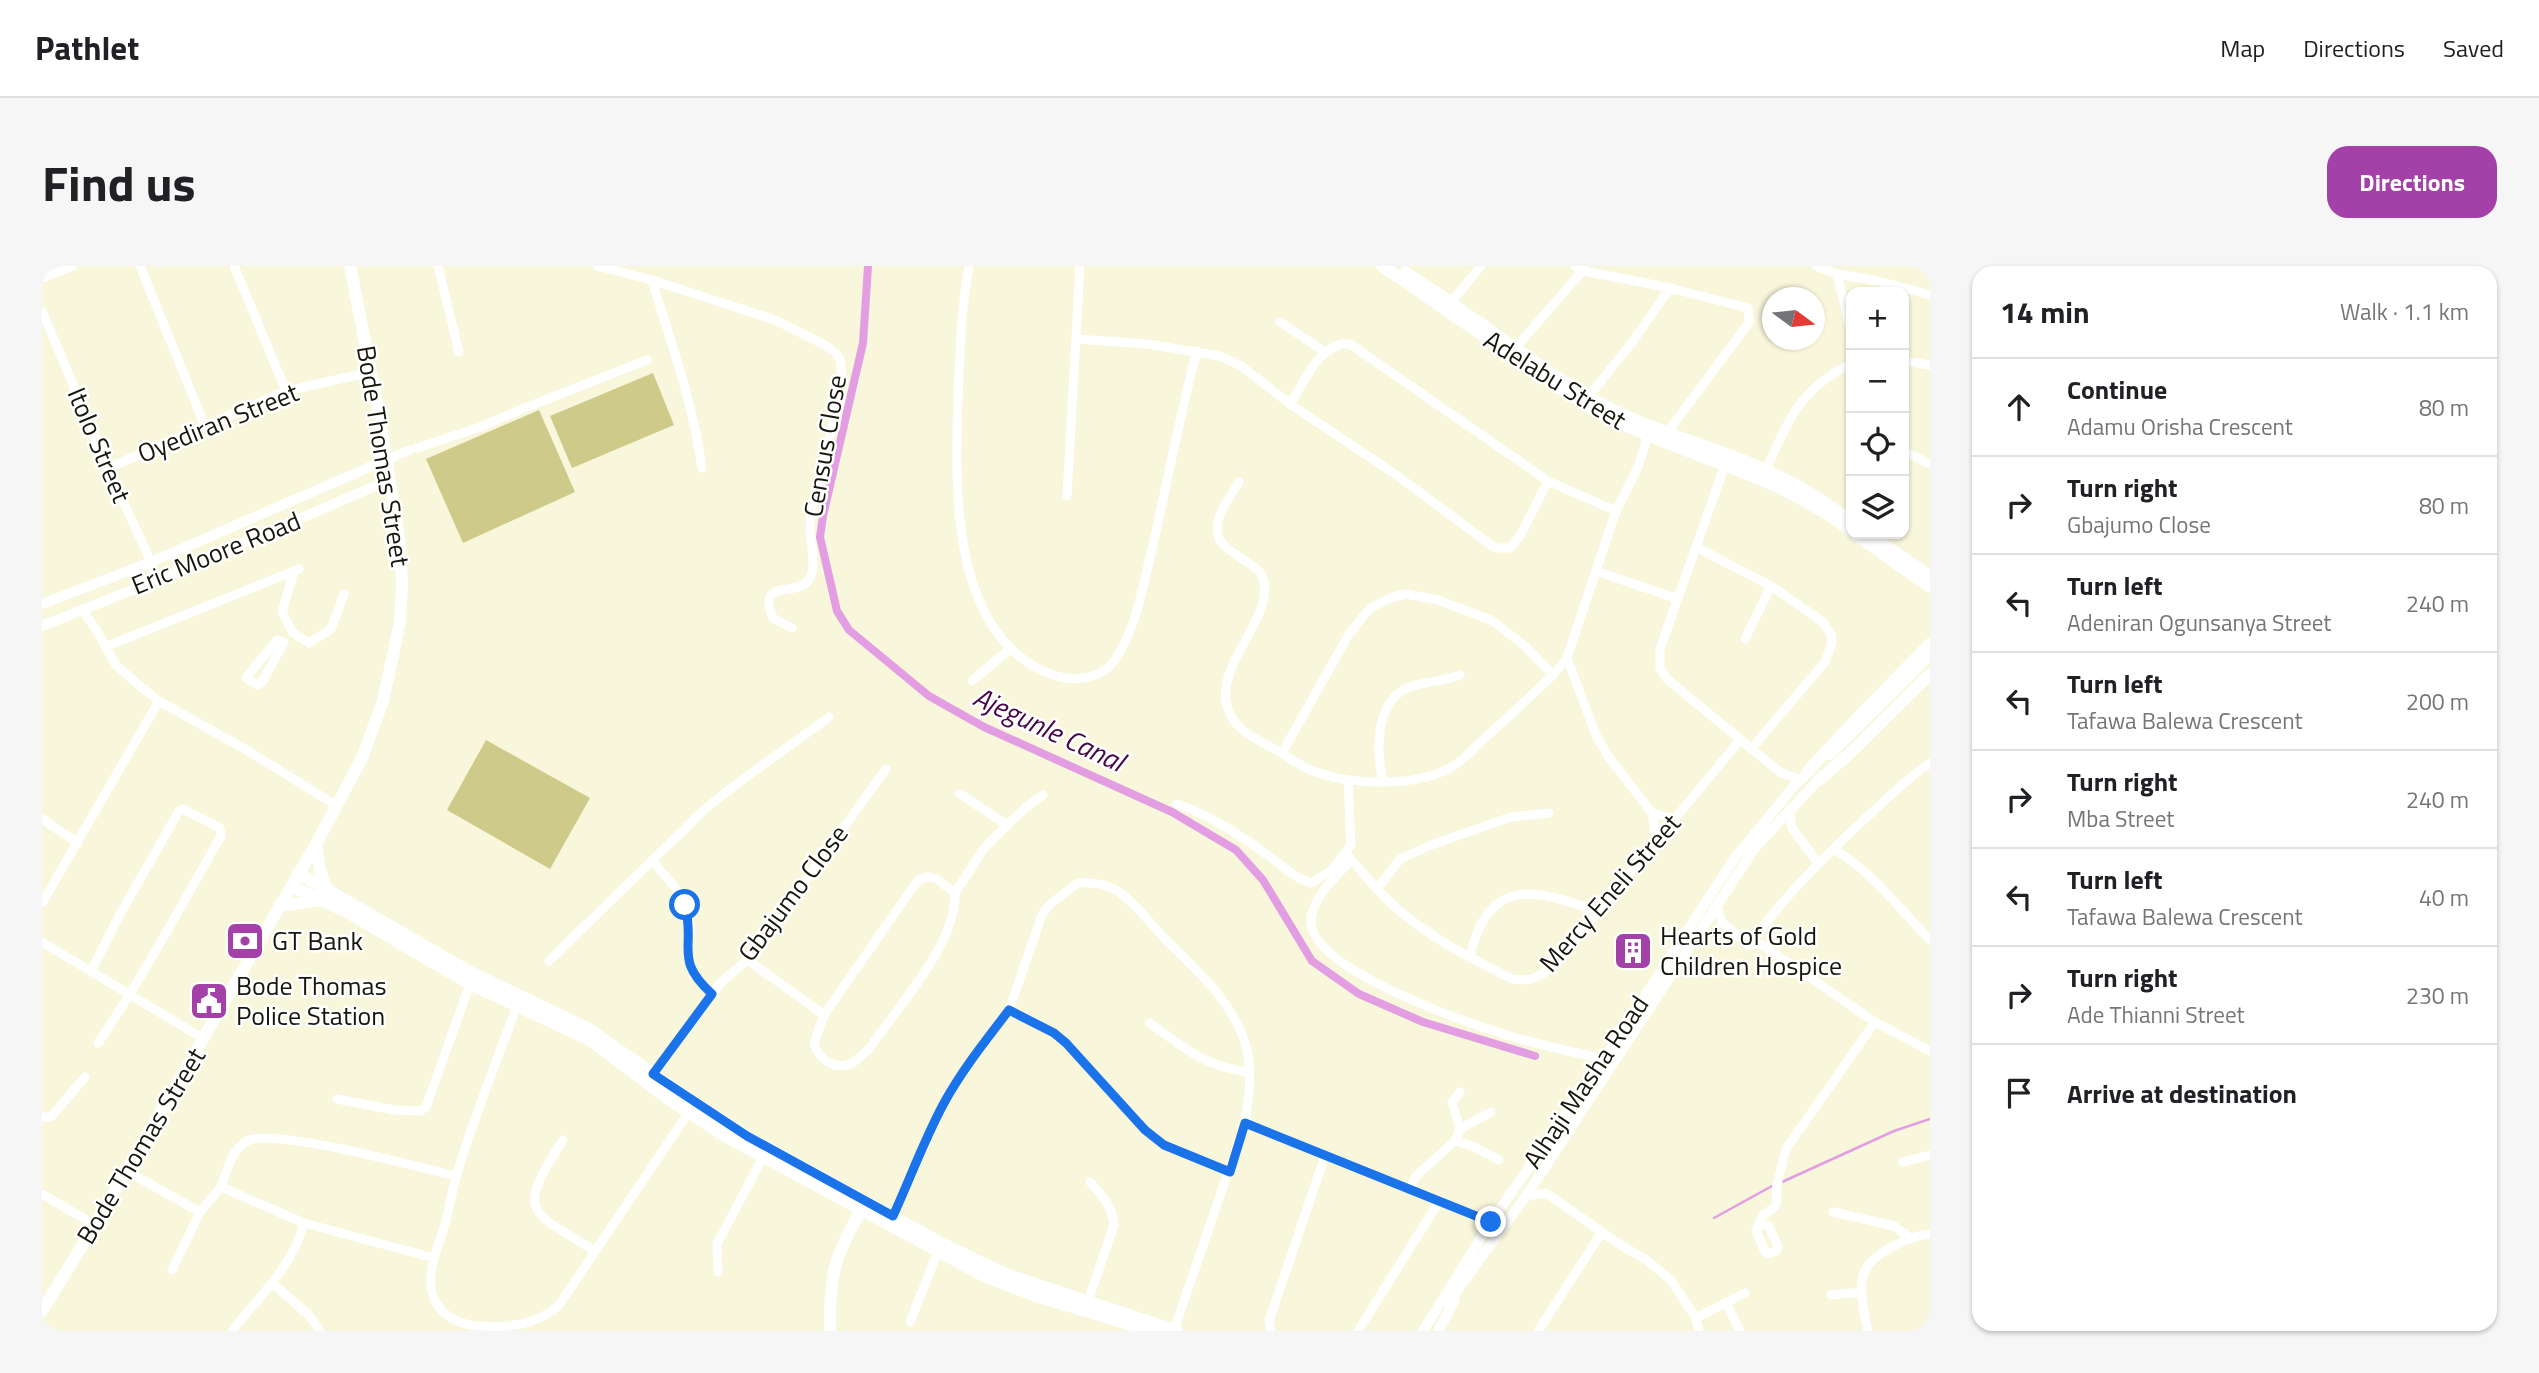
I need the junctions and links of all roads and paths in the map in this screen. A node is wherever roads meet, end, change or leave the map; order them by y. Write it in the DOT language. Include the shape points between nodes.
graph roads {
  1 [pos="73,266"];
  2 [pos="140,266"];
  3 [pos="234,266"];
  4 [pos="349,266"];
  5 [pos="439,266"];
  6 [pos="597,266"];
  7 [pos="969,266"];
  8 [pos="1080,266"];
  9 [pos="1382,266"];
  10 [pos="1396,266"];
  11 [pos="1481,266"];
  12 [pos="1816,266"];
  13 [pos="1581,268"];
  14 [pos="1837,274"];
  15 [pos="42,278"];
  16 [pos="652,280"];
  17 [pos="1670,288"];
  18 [pos="1930,295"];
  19 [pos="1449,305"];
  20 [pos="1846,310"];
  21 [pos="42,312"];
  22 [pos="1280,321"];
  23 [pos="1076,340"];
  24 [pos="1197,351"];
  25 [pos="1512,351"];
  26 [pos="459,352"];
  27 [pos="1325,352"];
  28 [pos="647,360"];
  29 [pos="1909,361"];
  30 [pos="1930,365"];
  31 [pos="1846,367"];
  32 [pos="371,372"];
  33 [pos="286,391"];
  34 [pos="1585,399"];
  35 [pos="1290,404"];
  36 [pos="205,426"];
  37 [pos="1649,432"];
  38 [pos="1667,433"];
  39 [pos="1909,454"];
  40 [pos="386,460"];
  41 [pos="1727,460"];
  42 [pos="1930,464"];
  43 [pos="108,468"];
  44 [pos="702,468"];
  45 [pos="1766,470"];
  46 [pos="389,480"];
  47 [pos="1548,481"];
  48 [pos="1239,482"];
  49 [pos="1067,496"];
  50 [pos="1616,511"];
  51 [pos="1846,518"];
  52 [pos="1846,527"];
  53 [pos="1863,539"];
  54 [pos="1875,539"];
  55 [pos="1696,547"];
  56 [pos="151,562"];
  57 [pos="1596,571"];
  58 [pos="1930,576"];
  59 [pos="156,579"];
  60 [pos="1771,586"];
  61 [pos="1930,587"];
  62 [pos="344,594"];
  63 [pos="1678,599"];
  64 [pos="42,604"];
  65 [pos="82,609"];
  66 [pos="282,612"];
  67 [pos="42,626"];
  68 [pos="792,628"];
  69 [pos="1745,639"];
  70 [pos="284,642"];
  71 [pos="1930,644"];
  72 [pos="105,647"];
  73 [pos="1011,648"];
  74 [pos="1930,656"];
  75 [pos="1567,658"];
  76 [pos="1930,665"];
  77 [pos="1930,674"];
  78 [pos="1460,675"];
  79 [pos="1553,675"];
  80 [pos="972,681"];
  81 [pos="159,701"];
  82 [pos="1875,716"];
  83 [pos="829,717"];
  84 [pos="1740,740"];
  85 [pos="1751,748"];
  86 [pos="1282,753"];
  87 [pos="1930,763"];
  88 [pos="886,769"];
  89 [pos="1781,773"];
  90 [pos="1809,777"];
  91 [pos="1348,780"];
  92 [pos="1383,781"];
  93 [pos="960,794"];
  94 [pos="1787,794"];
  95 [pos="1043,795"];
  96 [pos="1177,804"];
  97 [pos="337,806"];
  98 [pos="1789,810"];
  99 [pos="1549,813"];
  100 [pos="1652,813"];
  101 [pos="42,819"];
  102 [pos="1675,819"];
  103 [pos="1007,825"];
  104 [pos="1792,828"];
  105 [pos="1772,829"];
  106 [pos="1657,842"];
  107 [pos="78,844"];
  108 [pos="316,844"];
  109 [pos="1834,849"];
  110 [pos="1348,857"];
  111 [pos="653,861"];
  112 [pos="1818,863"];
  113 [pos="298,873"];
  114 [pos="1311,883"];
  115 [pos="291,886"];
  116 [pos="1377,889"];
  117 [pos="955,893"];
  118 [pos="325,895"];
  119 [pos="1318,899"];
  120 [pos="42,903"];
  121 [pos="1716,905"];
  122 [pos="279,906"];
  123 [pos="1597,911"];
  124 [pos="1723,922"];
  125 [pos="1704,923"];
  126 [pos="1930,940"];
  127 [pos="42,942"];
  128 [pos="1749,945"];
  129 [pos="1470,956"];
  130 [pos="438,959"];
  131 [pos="748,960"];
  132 [pos="549,961"];
  133 [pos="91,971"];
  134 [pos="470,984"];
  135 [pos="712,994"];
  136 [pos="131,995"];
  137 [pos="517,1006"];
  138 [pos="1009,1010"];
  139 [pos="824,1015"];
  140 [pos="1875,1022"];
  141 [pos="1150,1023"];
  142 [pos="204,1039"];
  143 [pos="98,1043"];
  144 [pos="1930,1051"];
  145 [pos="1604,1065"];
  146 [pos="1249,1072"];
  147 [pos="85,1077"];
  148 [pos="651,1078"];
  149 [pos="1460,1092"];
  150 [pos="337,1099"];
  151 [pos="1583,1100"];
  152 [pos="692,1107"];
  153 [pos="1491,1112"];
  154 [pos="42,1117"];
  155 [pos="1245,1123"];
  156 [pos="1460,1129"];
  157 [pos="563,1140"];
  158 [pos="1455,1141"];
  159 [pos="1930,1155"];
  160 [pos="1325,1156"];
  161 [pos="763,1157"];
  162 [pos="1499,1160"];
  163 [pos="1903,1162"];
  164 [pos="125,1170"];
  165 [pos="1230,1172"];
  166 [pos="1540,1174"];
  167 [pos="457,1176"];
  168 [pos="1090,1182"];
  169 [pos="221,1187"];
  170 [pos="1410,1188"];
  171 [pos="1546,1193"];
  172 [pos="42,1195"];
  173 [pos="1526,1196"];
  174 [pos="1440,1200"];
  175 [pos="861,1210"];
  176 [pos="200,1212"];
  177 [pos="1833,1212"];
  178 [pos="890,1220"];
  179 [pos="1491,1222"];
  180 [pos="304,1223"];
  181 [pos="1760,1225"];
  182 [pos="95,1226"];
  183 [pos="1602,1232"];
  184 [pos="1930,1234"];
  185 [pos="1910,1238"];
  186 [pos="939,1247"];
  187 [pos="595,1251"];
  188 [pos="434,1258"];
  189 [pos="172,1270"];
  190 [pos="718,1272"];
  191 [pos="1462,1276"];
  192 [pos="272,1283"];
  193 [pos="1834,1291"];
  194 [pos="1862,1292"];
  195 [pos="1745,1293"];
  196 [pos="1088,1301"];
  197 [pos="1726,1303"];
  198 [pos="42,1311"];
  199 [pos="1696,1318"];
  200 [pos="910,1322"];
  201 [pos="1152,1328"];
  202 [pos="1175,1330"];
  203 [pos="232,1331"];
  204 [pos="320,1331"];
  205 [pos="830,1331"];
  206 [pos="1271,1331"];
  207 [pos="1358,1331"];
  208 [pos="1415,1331"];
  209 [pos="1423,1331"];
  210 [pos="1429,1331"];
  211 [pos="1438,1331"];
  212 [pos="1538,1331"];
  213 [pos="1699,1331"];
  214 [pos="1740,1331"];
  215 [pos="1868,1331"];
  1 -- 15 [label="street"];
  2 -- 36 [label="street"];
  3 -- 33 [label="street"];
  4 -- 32 [label="main road, Bode Thomas Street"];
  5 -- 26 [label="street"];
  6 -- 16 [label="street, Census Close"];
  7 -- 73 [label="street" via="962,308 957,499 969,571 985,613"];
  8 -- 23 [label="street"];
  9 -- 19 [label="main road, Adelabu Street"];
  10 -- 19 [label="main road, Adelabu Street"];
  11 -- 19 [label="street"];
  12 -- 14 [label="street"];
  13 -- 17 [label="street"];
  13 -- 25 [label="street"];
  14 -- 18 [label="street"];
  14 -- 20 [label="street"];
  16 -- 44 [label="street" via="690,402"];
  16 -- 68 [label="street, Census Close" via="775,320 825,345 839,359 842,379 810,526 810,580 770,596 773,618"];
  17 -- 34 [label="street"];
  17 -- 38 [label="street" via="1748,308 1749,322"];
  19 -- 25 [label="main road, Adelabu Street"];
  21 -- 43 [label="street, Itolo Street"];
  22 -- 27 [label="street"];
  23 -- 24 [label="street"];
  23 -- 49 [label="street"];
  24 -- 35 [label="street" via="1241,366"];
  24 -- 73 [label="street" via="1144,582 1127,640 1112,664 1077,679 1058,676 1036,667"];
  25 -- 34 [label="main road, Adelabu Street"];
  27 -- 35 [label="street"];
  27 -- 47 [label="street" via="1336,344 1350,344"];
  28 -- 40 [label="street"];
  29 -- 30 [label="street"];
  31 -- 45 [label="street" via="1818,383 1798,407"];
  32 -- 33 [label="street, Oyediran Street"];
  32 -- 40 [label="main road, Bode Thomas Street"];
  33 -- 36 [label="street, Oyediran Street"];
  34 -- 37 [label="main road, Adelabu Street"];
  35 -- 47 [label="street" via="1495,548 1510,548 1520,536"];
  36 -- 43 [label="street, Oyediran Street"];
  37 -- 38 [label="main road, Adelabu Street"];
  37 -- 41 [label="main road, Adelabu Street"];
  37 -- 50 [label="street" via="1639,467"];
  38 -- 41 [label="main road, Adelabu Street"];
  39 -- 42 [label="street"];
  40 -- 46 [label="main road, Bode Thomas Street"];
  40 -- 56 [label="street, Eric Moore Road"];
  41 -- 45 [label="main road, Adelabu Street"];
  41 -- 52 [label="main road, Adelabu Street" via="1802,498"];
  41 -- 55 [label="street"];
  43 -- 56 [label="street, Itolo Street"];
  45 -- 51 [label="main road, Adelabu Street"];
  46 -- 59 [label="street, Eric Moore Road"];
  46 -- 97 [label="main road, Bode Thomas Street" via="402,571 400,622 383,701 362,758"];
  47 -- 50 [label="street"];
  48 -- 86 [label="street" via="1216,526 1222,544 1260,572 1265,600 1230,670 1225,700 1241,731"];
  50 -- 57 [label="street"];
  53 -- 61 [label="main road, Adelabu Street"];
  54 -- 58 [label="main road"];
  55 -- 60 [label="street"];
  55 -- 63 [label="street"];
  56 -- 59 [label="street, Itolo Street"];
  56 -- 64 [label="street, Eric Moore Road"];
  57 -- 63 [label="street"];
  57 -- 75 [label="street"];
  59 -- 65 [label="street, Eric Moore Road"];
  60 -- 69 [label="street"];
  60 -- 85 [label="street" via="1823,622 1832,643 1813,677"];
  62 -- 66 [label="street" via="331,629 309,643 293,633"];
  63 -- 84 [label="street" via="1661,649 1660,668"];
  65 -- 67 [label="street, Eric Moore Road"];
  65 -- 72 [label="street"];
  66 -- 70 [label="street"];
  66 -- 72 [label="street" via="297,570"];
  70 -- 70 [label="street" via="277,640 246,678 258,685 262,682"];
  71 -- 90 [label="main road" via="1864,711"];
  72 -- 81 [label="street" via="116,665"];
  73 -- 80 [label="street"];
  74 -- 82 [label="street, Alhaji Masha Road"];
  75 -- 79 [label="street"];
  75 -- 100 [label="street" via="1596,735"];
  76 -- 82 [label="street, Alhaji Masha Road"];
  77 -- 90 [label="main road" via="1857,746"];
  78 -- 92 [label="street" via="1415,685 1393,697 1377,752"];
  79 -- 86 [label="street" via="1491,620 1430,598 1393,597 1370,608 1349,634"];
  79 -- 92 [label="street" via="1457,764 1436,775"];
  81 -- 97 [label="street"];
  81 -- 107 [label="street"];
  82 -- 90 [label="street, Alhaji Masha Road"];
  83 -- 111 [label="street" via="734,786"];
  84 -- 85 [label="street"];
  84 -- 102 [label="street, Mercy Eneli Street"];
  85 -- 89 [label="street"];
  86 -- 91 [label="street" via="1304,767"];
  87 -- 109 [label="street"];
  88 -- 131 [label="street, Gbajumo Close"];
  89 -- 90 [label="street"];
  89 -- 94 [label="street"];
  90 -- 94 [label="street, Alhaji Masha Road"];
  90 -- 98 [label="street, Alhaji Masha Road"];
  91 -- 92 [label="street"];
  91 -- 110 [label="street"];
  93 -- 103 [label="street"];
  94 -- 145 [label="street, Alhaji Masha Road" via="1734,859"];
  95 -- 103 [label="street"];
  96 -- 114 [label="street" via="1208,816 1299,880"];
  97 -- 108 [label="main road, Bode Thomas Street"];
  98 -- 104 [label="street"];
  98 -- 105 [label="street, Alhaji Masha Road"];
  99 -- 116 [label="street" via="1511,817 1431,845 1400,859"];
  100 -- 102 [label="street"];
  100 -- 106 [label="street"];
  101 -- 107 [label="street"];
  102 -- 106 [label="street, Mercy Eneli Street"];
  103 -- 117 [label="street" via="985,846"];
  104 -- 105 [label="street"];
  104 -- 112 [label="street"];
  105 -- 121 [label="street, Alhaji Masha Road"];
  106 -- 123 [label="street, Mercy Eneli Street"];
  107 -- 120 [label="street"];
  108 -- 113 [label="main road, Bode Thomas Street"];
  108 -- 118 [label="main road"];
  109 -- 112 [label="street"];
  109 -- 126 [label="street" via="1855,862"];
  110 -- 114 [label="street"];
  110 -- 116 [label="street, Mercy Eneli Street"];
  110 -- 119 [label="street"];
  111 -- 132 [label="street"];
  111 -- 135 [label="street" via="685,905 688,962 697,981"];
  112 -- 128 [label="street"];
  113 -- 115 [label="main road, Bode Thomas Street"];
  113 -- 118 [label="main road"];
  114 -- 119 [label="street"];
  115 -- 118 [label="main road"];
  115 -- 122 [label="main road, Bode Thomas Street"];
  116 -- 129 [label="street, Mercy Eneli Street" via="1416,924"];
  117 -- 139 [label="street" via="937,879 919,879"];
  117 -- 139 [label="street" via="953,914 938,951 869,1049 845,1066 818,1056 814,1043"];
  118 -- 122 [label="main road"];
  118 -- 130 [label="main road"];
  119 -- 145 [label="street" via="1311,923 1314,933 1323,947 1348,967 1441,1012"];
  121 -- 124 [label="street"];
  121 -- 125 [label="street, Alhaji Masha Road"];
  122 -- 142 [label="main road, Bode Thomas Street"];
  123 -- 129 [label="street, Mercy Eneli Street" via="1558,961 1535,979 1513,979"];
  123 -- 129 [label="street" via="1547,895 1511,897 1485,916"];
  124 -- 125 [label="street"];
  124 -- 128 [label="street"];
  125 -- 145 [label="street, Alhaji Masha Road"];
  127 -- 133 [label="street"];
  128 -- 140 [label="street" via="1761,944"];
  130 -- 134 [label="main road"];
  130 -- 148 [label="main road" via="587,1028"];
  131 -- 135 [label="street, Gbajumo Close"];
  131 -- 139 [label="street"];
  133 -- 136 [label="street"];
  133 -- 136 [label="street" via="179,811 220,828 221,836"];
  134 -- 137 [label="main road"];
  134 -- 150 [label="street" via="426,1107 394,1110"];
  135 -- 148 [label="street, Gbajumo Close"];
  136 -- 142 [label="street"];
  136 -- 143 [label="street"];
  137 -- 148 [label="main road" via="590,1040"];
  137 -- 167 [label="street"];
  138 -- 146 [label="street" via="1042,915 1078,883 1101,884 1118,891 1218,993 1244,1042"];
  138 -- 165 [label="street" via="1066,1043 1164,1145"];
  138 -- 178 [label="street" via="944,1103"];
  140 -- 144 [label="street"];
  140 -- 181 [label="street" via="1786,1149 1774,1207 1763,1215"];
  141 -- 146 [label="street" via="1204,1061"];
  142 -- 164 [label="main road, Bode Thomas Street"];
  145 -- 151 [label="street, Alhaji Masha Road"];
  146 -- 155 [label="street"];
  147 -- 154 [label="street" via="51,1117"];
  148 -- 152 [label="main road"];
  149 -- 156 [label="street" via="1451,1101"];
  151 -- 166 [label="street, Alhaji Masha Road"];
  151 -- 179 [label="street, Alhaji Masha Road"];
  152 -- 161 [label="main road"];
  152 -- 178 [label="main road"];
  152 -- 187 [label="street"];
  153 -- 156 [label="street"];
  155 -- 160 [label="street"];
  155 -- 165 [label="street"];
  156 -- 158 [label="street"];
  157 -- 187 [label="street" via="536,1185 537,1212 551,1226"];
  158 -- 162 [label="street"];
  158 -- 170 [label="street" via="1416,1176"];
  159 -- 163 [label="street"];
  160 -- 170 [label="street"];
  160 -- 206 [label="street" via="1269,1321"];
  161 -- 175 [label="main road"];
  161 -- 190 [label="street" via="718,1244"];
  164 -- 176 [label="street"];
  164 -- 182 [label="main road, Bode Thomas Street"];
  165 -- 202 [label="street"];
  166 -- 171 [label="street"];
  166 -- 173 [label="street, Alhaji Masha Road"];
  167 -- 169 [label="street" via="264,1136 237,1149"];
  167 -- 188 [label="street"];
  168 -- 196 [label="street" via="1105,1198 1114,1225"];
  169 -- 176 [label="street"];
  169 -- 180 [label="street"];
  170 -- 174 [label="street"];
  171 -- 173 [label="street"];
  171 -- 183 [label="street"];
  172 -- 182 [label="street"];
  173 -- 191 [label="street, Alhaji Masha Road"];
  174 -- 179 [label="street"];
  174 -- 207 [label="street"];
  175 -- 178 [label="main road"];
  175 -- 205 [label="main road" via="841,1247 830,1284"];
  176 -- 189 [label="street"];
  177 -- 185 [label="street" via="1894,1226"];
  178 -- 186 [label="main road"];
  179 -- 191 [label="street, Alhaji Masha Road"];
  180 -- 188 [label="street"];
  180 -- 192 [label="street" via="294,1252"];
  182 -- 198 [label="main road, Bode Thomas Street"];
  183 -- 199 [label="street" via="1670,1279"];
  183 -- 212 [label="street"];
  184 -- 185 [label="street"];
  185 -- 194 [label="street" via="1871,1263 1863,1276"];
  186 -- 196 [label="main road"];
  186 -- 200 [label="street"];
  186 -- 201 [label="main road" via="998,1283"];
  187 -- 188 [label="street" via="551,1312 528,1324 505,1326 457,1323 438,1306 432,1295"];
  191 -- 208 [label="street" via="1441,1293"];
  191 -- 209 [label="street, Alhaji Masha Road"];
  191 -- 210 [label="street, Alhaji Masha Road"];
  191 -- 211 [label="street"];
  192 -- 203 [label="street"];
  192 -- 204 [label="street" via="309,1315"];
  193 -- 194 [label="street"];
  194 -- 215 [label="street"];
  195 -- 197 [label="street"];
  196 -- 201 [label="main road"];
  197 -- 199 [label="street"];
  197 -- 214 [label="street"];
  199 -- 213 [label="street"];
  201 -- 202 [label="main road"];
}
